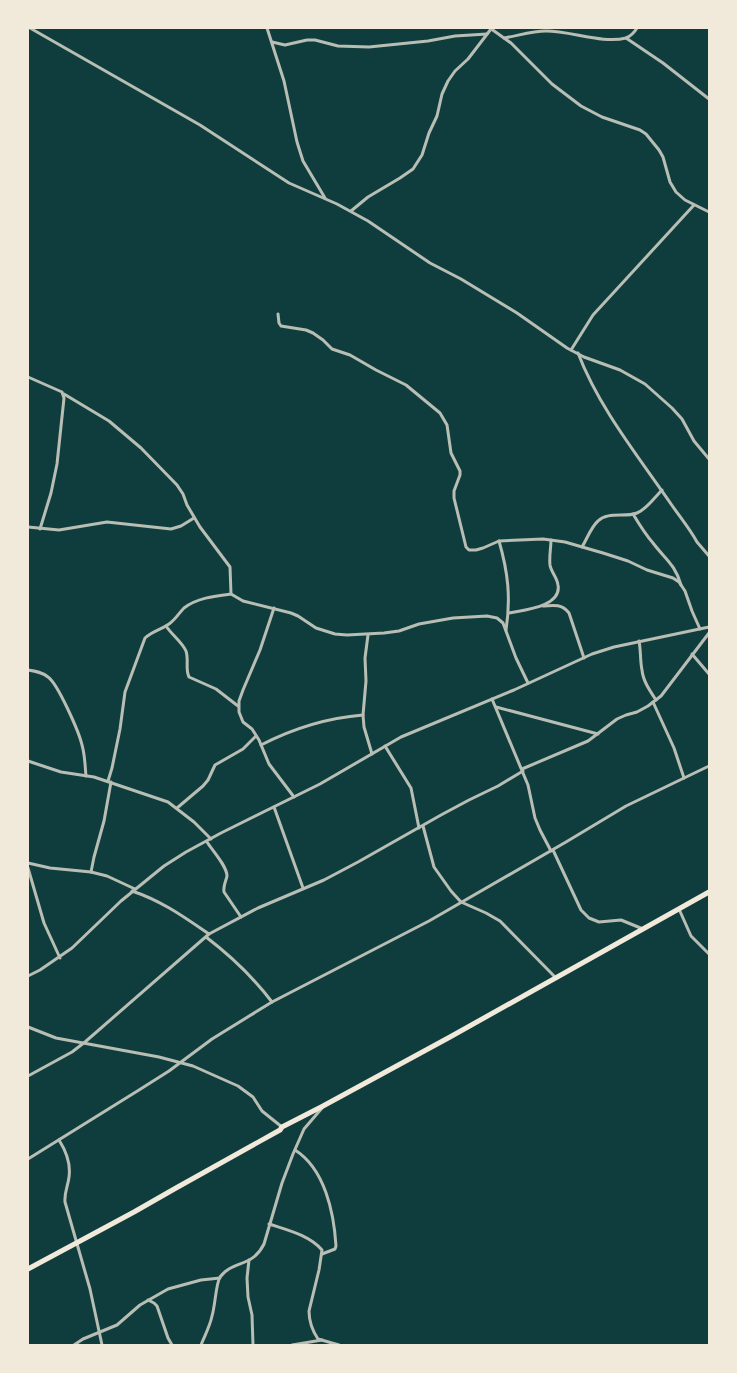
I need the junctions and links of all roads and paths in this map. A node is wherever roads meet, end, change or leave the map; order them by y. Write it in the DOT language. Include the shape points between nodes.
graph roads {
  1 [pos="30,28"];
  2 [pos="267,28"];
  3 [pos="491,28"];
  4 [pos="637,28"];
  5 [pos="487,34"];
  6 [pos="504,38"];
  7 [pos="626,38"];
  8 [pos="272,42"];
  9 [pos="709,99"];
  10 [pos="325,198"];
  11 [pos="694,205"];
  12 [pos="351,211"];
  13 [pos="709,212"];
  14 [pos="278,314"];
  15 [pos="571,350"];
  16 [pos="578,353"];
  17 [pos="28,377"];
  18 [pos="64,394"];
  19 [pos="709,459"];
  20 [pos="662,490"];
  21 [pos="633,514"];
  22 [pos="194,518"];
  23 [pos="28,527"];
  24 [pos="40,529"];
  25 [pos="551,540"];
  26 [pos="499,541"];
  27 [pos="582,547"];
  28 [pos="709,556"];
  29 [pos="682,588"];
  30 [pos="231,594"];
  31 [pos="541,606"];
  32 [pos="274,608"];
  33 [pos="509,613"];
  34 [pos="166,626"];
  35 [pos="709,627"];
  36 [pos="700,629"];
  37 [pos="506,632"];
  38 [pos="709,633"];
  39 [pos="368,635"];
  40 [pos="640,641"];
  41 [pos="692,654"];
  42 [pos="584,658"];
  43 [pos="28,670"];
  44 [pos="709,674"];
  45 [pos="528,683"];
  46 [pos="492,699"];
  47 [pos="654,701"];
  48 [pos="238,706"];
  49 [pos="496,707"];
  50 [pos="363,715"];
  51 [pos="598,734"];
  52 [pos="256,736"];
  53 [pos="261,745"];
  54 [pos="385,746"];
  55 [pos="372,754"];
  56 [pos="28,761"];
  57 [pos="709,766"];
  58 [pos="522,770"];
  59 [pos="86,776"];
  60 [pos="684,778"];
  61 [pos="109,782"];
  62 [pos="294,798"];
  63 [pos="274,807"];
  64 [pos="177,808"];
  65 [pos="421,827"];
  66 [pos="211,839"];
  67 [pos="207,842"];
  68 [pos="552,850"];
  69 [pos="28,863"];
  70 [pos="28,868"];
  71 [pos="91,872"];
  72 [pos="303,888"];
  73 [pos="134,890"];
  74 [pos="709,892"];
  75 [pos="461,902"];
  76 [pos="679,909"];
  77 [pos="241,917"];
  78 [pos="644,929"];
  79 [pos="208,936"];
  80 [pos="709,954"];
  81 [pos="60,958"];
  82 [pos="28,976"];
  83 [pos="556,978"];
  84 [pos="272,1002"];
  85 [pos="28,1028"];
  86 [pos="85,1042"];
  87 [pos="179,1062"];
  88 [pos="28,1076"];
  89 [pos="323,1106"];
  90 [pos="282,1127"];
  91 [pos="59,1140"];
  92 [pos="295,1150"];
  93 [pos="28,1159"];
  94 [pos="269,1224"];
  95 [pos="78,1243"];
  96 [pos="322,1254"];
  97 [pos="249,1260"];
  98 [pos="28,1262"];
  99 [pos="30,1268"];
  100 [pos="220,1278"];
  101 [pos="148,1300"];
  102 [pos="100,1332"];
  103 [pos="322,1340"];
  104 [pos="313,1344"];
  105 [pos="74,1345"];
  106 [pos="102,1345"];
  107 [pos="172,1345"];
  108 [pos="201,1345"];
  109 [pos="253,1345"];
  110 [pos="292,1345"];
  111 [pos="339,1345"];
  1 -- 10 [label="street" via="200,126 288,183"];
  2 -- 8 [label="street"];
  3 -- 5 [label="street"];
  3 -- 6 [label="street"];
  4 -- 7 [label="street" via="634,34"];
  5 -- 8 [label="street" via="369,47 343,46 315,40 285,45"];
  5 -- 12 [label="street" via="448,81 442,94 438,116 422,155 413,169 368,197"];
  6 -- 7 [label="street" via="545,31 598,38"];
  6 -- 11 [label="street" via="552,84 582,106 602,118 646,134 663,157 670,182 676,192"];
  7 -- 9 [label="street"];
  8 -- 10 [label="street" via="284,81 296,142"];
  10 -- 12 [label="street"];
  11 -- 13 [label="street"];
  11 -- 15 [label="street" via="593,314"];
  12 -- 15 [label="street" via="430,263 462,279 517,313"];
  14 -- 26 [label="street" via="282,326 306,330 332,349 350,355 406,386 440,413 447,425 451,453 460,471 454,498 466,547 469,550 476,550"];
  15 -- 16 [label="street"];
  16 -- 19 [label="street" via="620,370 655,392 682,419 694,441"];
  16 -- 20 [label="street" via="585,372 605,407"];
  17 -- 18 [label="street"];
  18 -- 22 [label="street" via="109,422 140,448 177,485"];
  18 -- 24 [label="street" via="57,464"];
  20 -- 21 [label="street" via="648,506"];
  20 -- 28 [label="street"];
  21 -- 27 [label="street" via="606,516 598,521"];
  21 -- 29 [label="street" via="653,544 670,562"];
  22 -- 24 [label="street" via="182,526 171,529 107,522 59,530"];
  22 -- 30 [label="street" via="230,567"];
  23 -- 24 [label="street"];
  25 -- 26 [label="street" via="526,538"];
  25 -- 27 [label="street"];
  25 -- 31 [label="street" via="550,564 558,590 551,601"];
  26 -- 33 [label="street" via="507,573"];
  27 -- 29 [label="street" via="673,578"];
  29 -- 36 [label="street"];
  30 -- 32 [label="street" via="243,601"];
  30 -- 34 [label="street" via="209,596 189,605"];
  31 -- 33 [label="street"];
  31 -- 42 [label="street" via="556,605 566,608"];
  32 -- 39 [label="street" via="298,616 326,632"];
  32 -- 48 [label="street"];
  33 -- 37 [label="street"];
  34 -- 48 [label="street" via="186,652 189,677 216,689"];
  34 -- 61 [label="street" via="151,632 145,638 128,681"];
  35 -- 36 [label="street"];
  36 -- 40 [label="street"];
  37 -- 39 [label="street" via="501,620 487,616 453,618"];
  37 -- 45 [label="street"];
  38 -- 41 [label="street"];
  39 -- 50 [label="street"];
  40 -- 42 [label="street"];
  40 -- 47 [label="street" via="642,671"];
  41 -- 44 [label="street"];
  41 -- 47 [label="street" via="672,683"];
  42 -- 45 [label="street"];
  43 -- 59 [label="street" via="42,673 58,689 83,745"];
  45 -- 46 [label="street"];
  46 -- 49 [label="street"];
  46 -- 54 [label="street"];
  47 -- 51 [label="street" via="637,712 617,719"];
  47 -- 60 [label="street"];
  48 -- 52 [label="street" via="240,717"];
  49 -- 51 [label="street"];
  49 -- 58 [label="street"];
  50 -- 53 [label="street" via="326,720 299,728"];
  50 -- 55 [label="street"];
  51 -- 58 [label="street" via="588,741"];
  52 -- 53 [label="street"];
  52 -- 64 [label="street" via="243,749 215,764 203,786"];
  53 -- 62 [label="street" via="269,764"];
  54 -- 55 [label="street"];
  54 -- 65 [label="street" via="411,788"];
  55 -- 62 [label="street"];
  56 -- 59 [label="street" via="61,772"];
  57 -- 60 [label="street"];
  58 -- 65 [label="street" via="498,786"];
  58 -- 68 [label="street" via="532,798 537,824"];
  59 -- 61 [label="street"];
  60 -- 68 [label="street" via="626,806"];
  61 -- 64 [label="street" via="168,802"];
  61 -- 71 [label="street" via="104,821"];
  62 -- 63 [label="street"];
  63 -- 66 [label="street"];
  63 -- 72 [label="street"];
  64 -- 66 [label="street"];
  65 -- 72 [label="street" via="324,880"];
  65 -- 75 [label="street" via="434,867"];
  66 -- 67 [label="street"];
  67 -- 73 [label="street" via="164,866"];
  67 -- 77 [label="street" via="225,867 227,876 224,892"];
  68 -- 75 [label="street"];
  68 -- 78 [label="street" via="582,910 589,918 599,922 621,920"];
  69 -- 71 [label="street"];
  70 -- 81 [label="street" via="44,923"];
  71 -- 73 [label="street" via="107,876"];
  72 -- 77 [label="street"];
  73 -- 79 [label="street" via="183,915"];
  73 -- 81 [label="street"];
  74 -- 76 [label="highway"];
  75 -- 83 [label="street" via="500,921"];
  75 -- 84 [label="street"];
  76 -- 78 [label="highway"];
  76 -- 80 [label="street" via="691,936"];
  77 -- 79 [label="street"];
  78 -- 83 [label="highway"];
  79 -- 84 [label="street" via="237,962"];
  79 -- 86 [label="street"];
  81 -- 82 [label="street"];
  83 -- 89 [label="highway"];
  84 -- 87 [label="street"];
  85 -- 86 [label="street" via="56,1038"];
  86 -- 87 [label="street"];
  86 -- 88 [label="street"];
  87 -- 90 [label="street" via="238,1086"];
  87 -- 91 [label="street" via="169,1071"];
  89 -- 90 [label="highway"];
  89 -- 92 [label="street" via="304,1129"];
  90 -- 95 [label="highway"];
  91 -- 93 [label="street"];
  91 -- 95 [label="street" via="65,1150 70,1176 64,1202"];
  92 -- 94 [label="street"];
  92 -- 96 [label="street" via="303,1155 317,1175 332,1218 336,1246 335,1249"];
  94 -- 96 [label="street" via="313,1242 322,1250"];
  94 -- 97 [label="street" via="260,1252"];
  95 -- 99 [label="highway"];
  95 -- 102 [label="street"];
  96 -- 103 [label="street" via="309,1311 312,1327"];
  97 -- 100 [label="street" via="233,1267"];
  97 -- 109 [label="street" via="248,1297 252,1315"];
  98 -- 99 [label="street"];
  100 -- 101 [label="street" via="168,1289"];
  100 -- 108 [label="street" via="212,1316"];
  101 -- 102 [label="street" via="117,1325"];
  101 -- 107 [label="street" via="157,1306"];
  102 -- 105 [label="street"];
  102 -- 106 [label="street"];
  103 -- 104 [label="street"];
  103 -- 111 [label="street"];
  104 -- 110 [label="street"];
}
